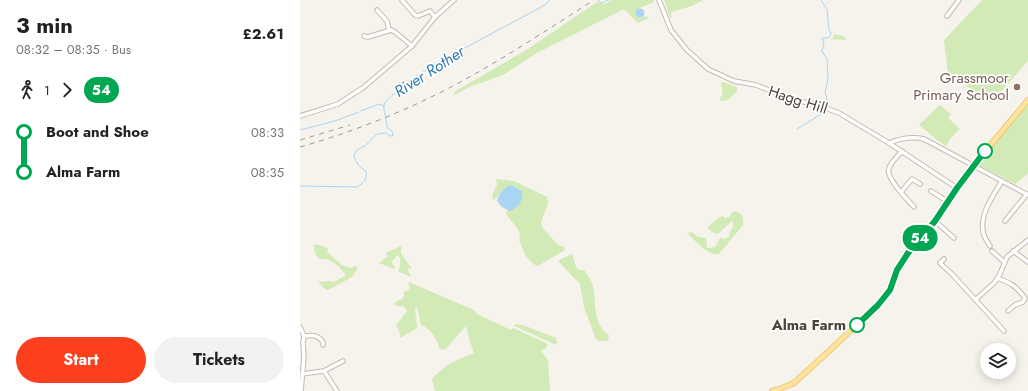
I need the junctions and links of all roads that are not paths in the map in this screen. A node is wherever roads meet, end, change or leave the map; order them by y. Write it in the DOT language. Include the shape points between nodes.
graph roads {
  1 [pos="454,0"];
  2 [pos="659,0"];
  3 [pos="960,0"];
  4 [pos="401,1"];
  5 [pos="377,10"];
  6 [pos="947,16"];
  7 [pos="436,17"];
  8 [pos="389,30"];
  9 [pos="364,36"];
  10 [pos="412,46"];
  11 [pos="1028,100"];
  12 [pos="300,116"];
  13 [pos="889,142"];
  14 [pos="902,151"];
  15 [pos="973,166"];
  16 [pos="1002,181"];
  17 [pos="920,184"];
  18 [pos="957,188"];
  19 [pos="931,191"];
  20 [pos="901,192"];
  21 [pos="1027,194"];
  22 [pos="948,202"];
  23 [pos="914,207"];
  24 [pos="935,221"];
  25 [pos="1005,221"];
  26 [pos="954,238"];
  27 [pos="1028,240"];
  28 [pos="990,246"];
  29 [pos="1013,250"];
  30 [pos="992,251"];
  31 [pos="944,259"];
  32 [pos="1004,262"];
  33 [pos="1028,262"];
  34 [pos="997,278"];
  35 [pos="975,300"];
  36 [pos="1008,311"];
  37 [pos="300,327"];
  38 [pos="1004,331"];
  39 [pos="304,336"];
  40 [pos="323,345"];
  41 [pos="343,361"];
  42 [pos="301,367"];
  43 [pos="324,371"];
  44 [pos="302,374"];
  45 [pos="336,390"];
  46 [pos="301,391"];
  47 [pos="772,391"];
  1 -- 7 [label="street"];
  2 -- 13 [label="street, Hagg Hill" via="671,30 687,50 708,69 734,81 756,85 839,113"];
  3 -- 6 [label="street"];
  4 -- 7 [label="street" via="415,15 430,11"];
  5 -- 8 [label="street" via="387,21"];
  7 -- 10 [label="street"];
  8 -- 9 [label="street"];
  8 -- 10 [label="street" via="396,32"];
  10 -- 12 [label="street" via="346,100"];
  11 -- 15 [label="main road"];
  13 -- 14 [label="street, Hagg Hill"];
  13 -- 15 [label="street" via="915,137 924,139"];
  14 -- 18 [label="street, Hagg Hill"];
  14 -- 20 [label="street" via="890,165 888,172 890,179"];
  15 -- 16 [label="street"];
  15 -- 18 [label="main road"];
  16 -- 21 [label="street"];
  16 -- 28 [label="street" via="983,216 983,232"];
  17 -- 20 [label="street" via="912,179"];
  18 -- 22 [label="main road"];
  19 -- 22 [label="street"];
  20 -- 23 [label="street"];
  21 -- 25 [label="street"];
  22 -- 24 [label="main road"];
  24 -- 26 [label="street"];
  24 -- 47 [label="main road" via="901,264 890,290 866,317 794,383"];
  27 -- 29 [label="street"];
  29 -- 32 [label="street"];
  29 -- 33 [label="street"];
  30 -- 32 [label="street"];
  31 -- 35 [label="street" via="940,263"];
  32 -- 34 [label="street"];
  34 -- 35 [label="street"];
  34 -- 36 [label="street" via="1011,283 1025,298"];
  35 -- 38 [label="street"];
  37 -- 39 [label="street"];
  39 -- 40 [label="street" via="317,336"];
  39 -- 42 [label="street" via="304,358"];
  41 -- 43 [label="street"];
  42 -- 44 [label="street"];
  43 -- 44 [label="street"];
  43 -- 45 [label="street"];
  44 -- 46 [label="street"];
}
